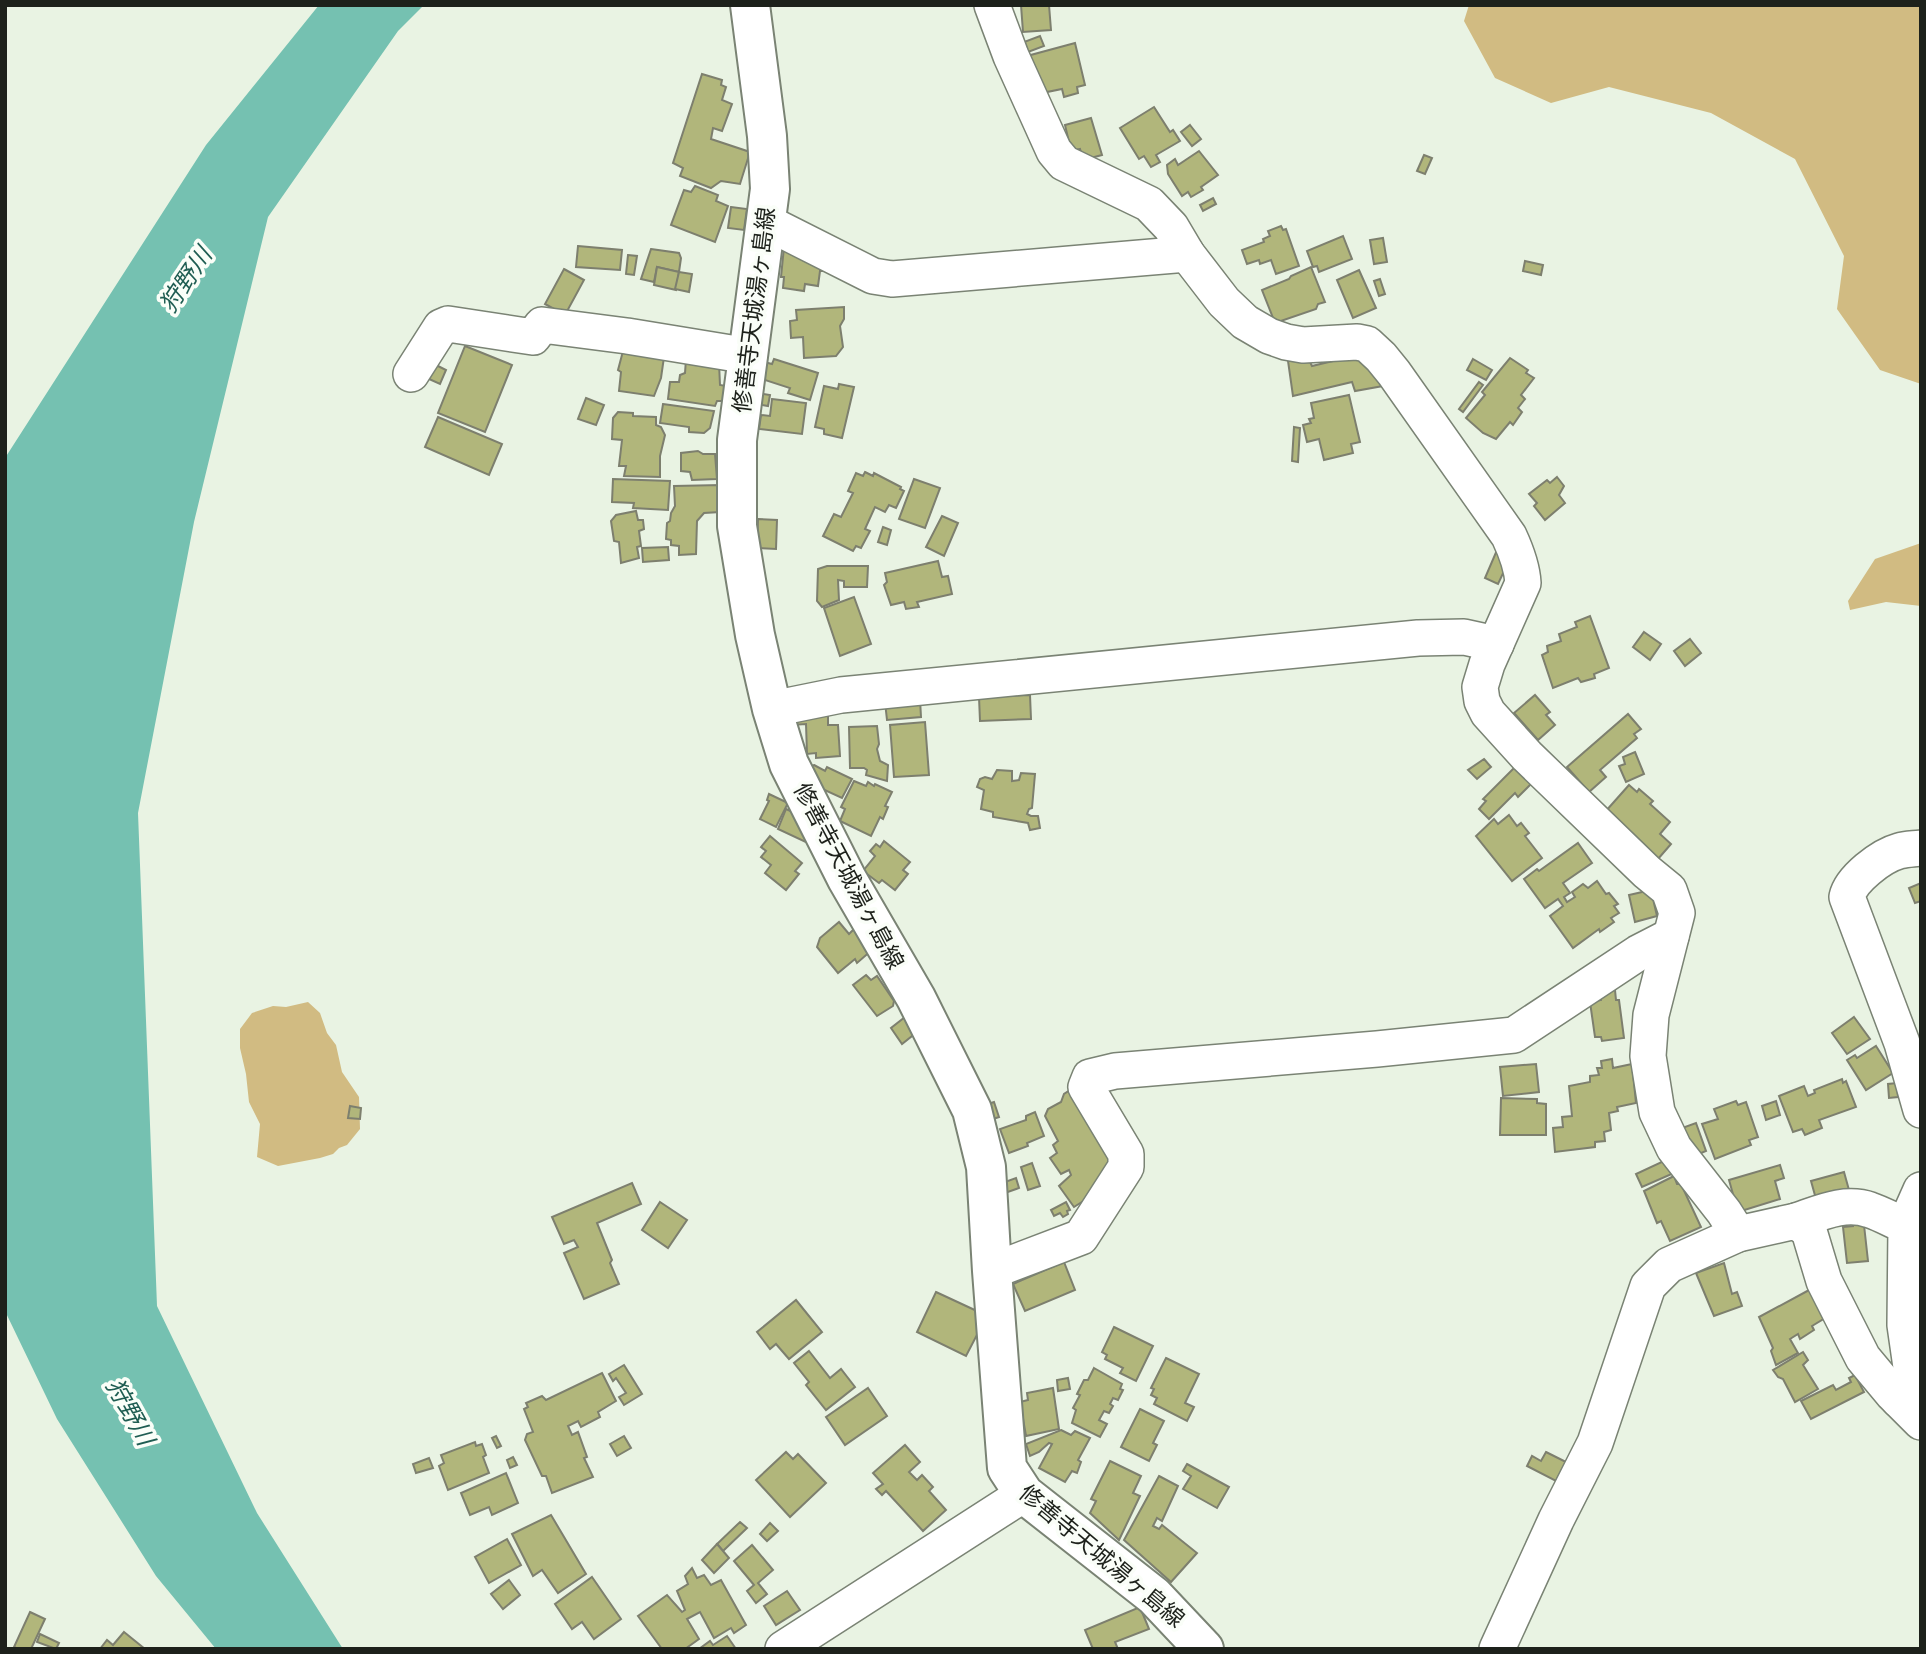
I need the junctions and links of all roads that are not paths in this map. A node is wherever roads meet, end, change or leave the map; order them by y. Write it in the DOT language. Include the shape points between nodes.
graph roads {
  1 [pos="750,5"];
  2 [pos="992,5"];
  3 [pos="766,222"];
  4 [pos="1187,254"];
  5 [pos="749,356"];
  6 [pos="411,374"];
  7 [pos="1496,645"];
  8 [pos="772,709"];
  9 [pos="1921,848"];
  10 [pos="1671,936"];
  11 [pos="1921,1110"];
  12 [pos="1921,1189"];
  13 [pos="1796,1221"];
  14 [pos="1905,1226"];
  15 [pos="1738,1234"];
  16 [pos="992,1271"];
  17 [pos="1910,1411"];
  18 [pos="1024,1494"];
  19 [pos="783,1649"];
  20 [pos="1204,1649"];
  21 [pos="1497,1649"];
  1 -- 3 [label="main road, 修善寺天城湯ヶ島線" via="767,136 770,189"];
  2 -- 4 [label="street" via="1054,151 1076,170 1150,204"];
  3 -- 4 [label="street" via="873,276 892,279"];
  3 -- 5 [label="main road, 修善寺天城湯ヶ島線"];
  4 -- 7 [label="street" via="1224,302 1269,336 1303,345 1357,342 1381,357 1516,549 1523,583"];
  5 -- 6 [label="street" via="542,325 533,337 448,324 441,327"];
  5 -- 8 [label="main road, 修善寺天城湯ヶ島線" via="737,440 737,526"];
  7 -- 8 [label="street" via="1464,637 1418,638 841,695"];
  7 -- 10 [label="street" via="1480,687 1488,713 1527,756 1670,890 1677,913"];
  8 -- 16 [label="main road, 修善寺天城湯ヶ島線" via="789,764 972,1110 986,1167"];
  9 -- 11 [label="street" via="1896,851 1867,870 1849,887 1847,897 1902,1043"];
  10 -- 15 [label="street" via="1651,1015 1648,1056 1657,1112 1674,1148"];
  10 -- 16 [label="street" via="1514,1035 1090,1077 1086,1087 1126,1154 1126,1167 1081,1237"];
  12 -- 14 [label="street"];
  13 -- 14 [label="street" via="1852,1205"];
  13 -- 15 [label="street"];
  13 -- 17 [label="street" via="1809,1231 1824,1281 1852,1340"];
  14 -- 17 [label="street"];
  15 -- 21 [label="street" via="1669,1265 1648,1286 1595,1443"];
  16 -- 18 [label="main road, 修善寺天城湯ヶ島線" via="1007,1468"];
  18 -- 19 [label="street"];
  18 -- 20 [label="main road, 修善寺天城湯ヶ島線" via="1154,1597"];
}
